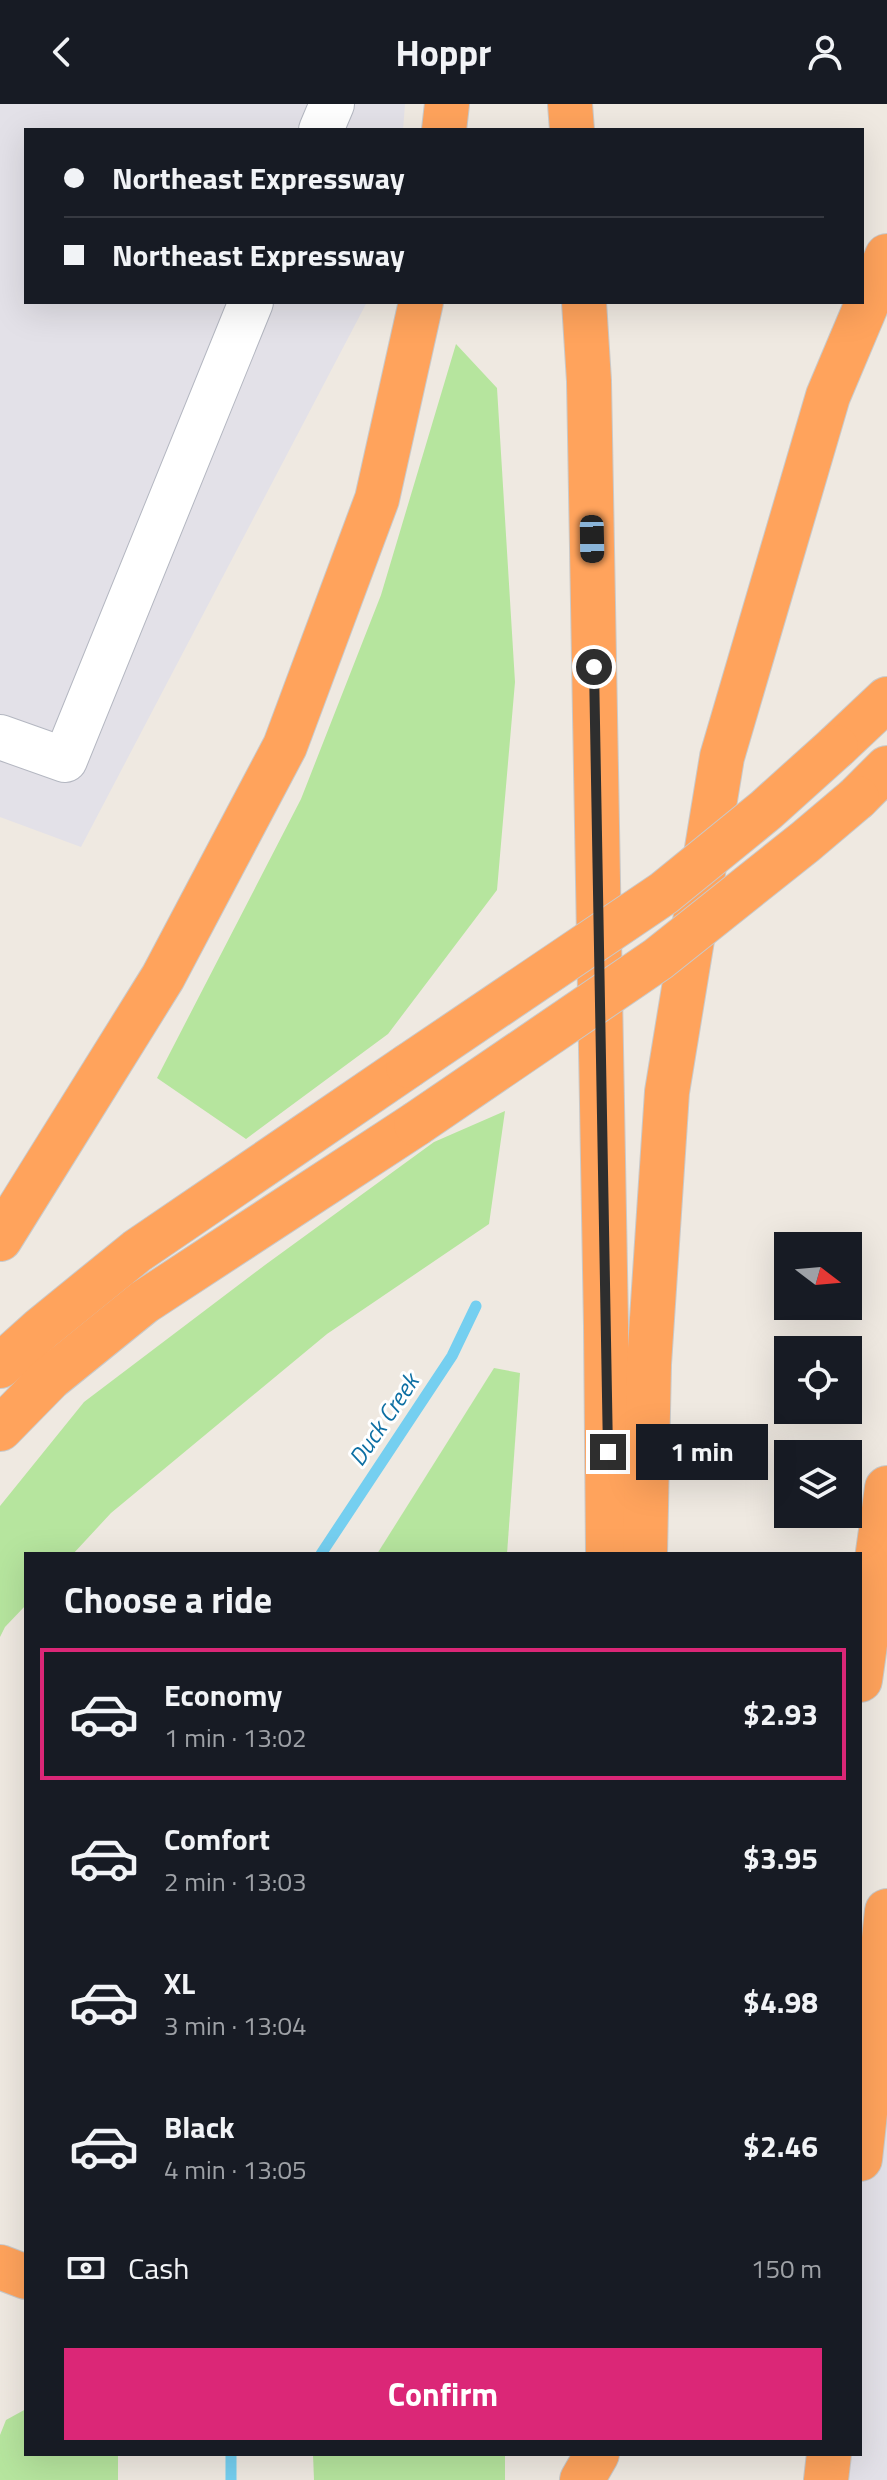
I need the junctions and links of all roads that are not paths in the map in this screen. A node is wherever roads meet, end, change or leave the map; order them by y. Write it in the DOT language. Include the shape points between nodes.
graph roads {
  1 [pos="332,104"];
  2 [pos="447,104"];
  3 [pos="570,104"];
  4 [pos="322,128"];
  5 [pos="444,128"];
  6 [pos="572,128"];
  7 [pos="887,256"];
  8 [pos="250,304"];
  9 [pos="421,304"];
  10 [pos="584,304"];
  11 [pos="887,699"];
  12 [pos="0,737"];
  13 [pos="872,783"];
  14 [pos="0,1239"];
  15 [pos="0,1366"];
  16 [pos="0,1429"];
  17 [pos="887,1488"];
  18 [pos="603,1541"];
  19 [pos="645,1552"];
  20 [pos="862,1666"];
  21 [pos="887,1911"];
  22 [pos="882,1978"];
  23 [pos="862,2143"];
  24 [pos="0,2267"];
  25 [pos="24,2276"];
  26 [pos="596,2456"];
  27 [pos="613,2456"];
  28 [pos="829,2456"];
  29 [pos="582,2480"];
  30 [pos="613,2480"];
  31 [pos="826,2480"];
  1 -- 4 [label="lane"];
  2 -- 5 [label="highway"];
  3 -- 6 [label="highway"];
  7 -- 19 [label="highway" via="828,396 722,757 667,1092 649,1364"];
  8 -- 12 [label="lane" via="65,760"];
  9 -- 14 [label="highway" via="377,499 285,746 163,977"];
  10 -- 18 [label="highway"];
  11 -- 15 [label="highway, bridge" via="766,810 664,893 137,1251"];
  13 -- 16 [label="highway, bridge" via="658,959 144,1302 50,1378"];
  17 -- 20 [label="highway"];
  21 -- 22 [label="highway"];
  22 -- 23 [label="highway"];
  24 -- 25 [label="highway"];
  26 -- 29 [label="highway"];
  27 -- 30 [label="highway"];
  28 -- 31 [label="highway"];
}
